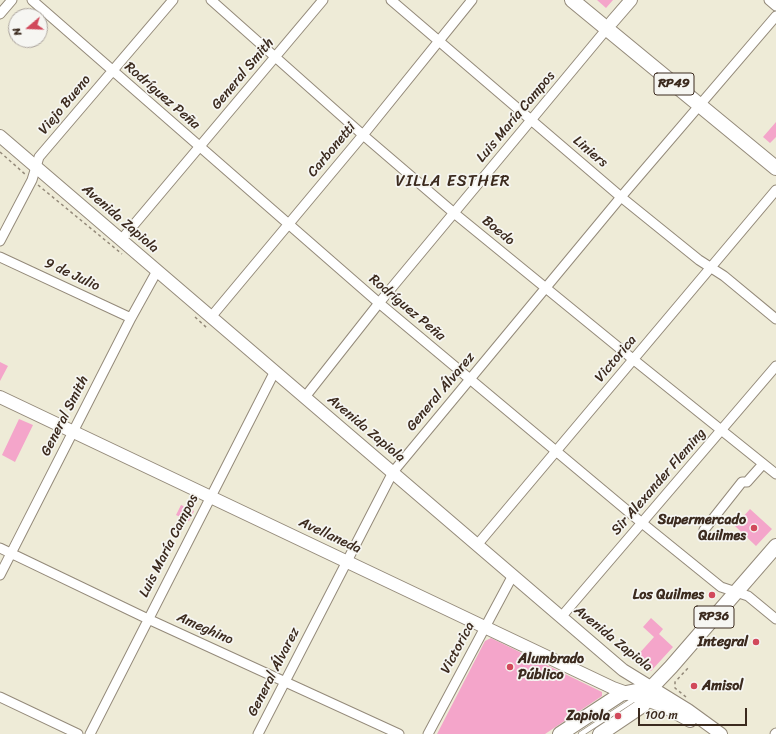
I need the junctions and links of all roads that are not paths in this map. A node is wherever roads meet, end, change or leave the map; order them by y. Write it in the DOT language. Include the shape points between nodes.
graph roads {
  1 [pos="12,0"];
  2 [pos="32,0"];
  3 [pos="173,0"];
  4 [pos="211,0"];
  5 [pos="323,0"];
  6 [pos="391,0"];
  7 [pos="472,0"];
  8 [pos="572,0"];
  9 [pos="587,0"];
  10 [pos="631,0"];
  11 [pos="769,0"];
  12 [pos="776,6"];
  13 [pos="0,14"];
  14 [pos="776,16"];
  15 [pos="609,26"];
  16 [pos="440,41"];
  17 [pos="276,56"];
  18 [pos="112,71"];
  19 [pos="702,101"];
  20 [pos="531,121"];
  21 [pos="363,135"];
  22 [pos="0,136"];
  23 [pos="200,147"];
  24 [pos="776,157"];
  25 [pos="36,167"];
  26 [pos="776,168"];
  27 [pos="776,190"];
  28 [pos="621,197"];
  29 [pos="454,213"];
  30 [pos="288,224"];
  31 [pos="121,240"];
  32 [pos="0,241"];
  33 [pos="0,257"];
  34 [pos="711,268"];
  35 [pos="157,271"];
  36 [pos="546,289"];
  37 [pos="379,303"];
  38 [pos="131,318"];
  39 [pos="776,319"];
  40 [pos="209,322"];
  41 [pos="634,360"];
  42 [pos="776,366"];
  43 [pos="275,371"];
  44 [pos="470,379"];
  45 [pos="0,397"];
  46 [pos="304,397"];
  47 [pos="722,430"];
  48 [pos="73,432"];
  49 [pos="557,452"];
  50 [pos="764,464"];
  51 [pos="393,472"];
  52 [pos="776,474"];
  53 [pos="211,497"];
  54 [pos="642,523"];
  55 [pos="704,530"];
  56 [pos="477,545"];
  57 [pos="776,546"];
  58 [pos="0,548"];
  59 [pos="11,553"];
  60 [pos="347,560"];
  61 [pos="0,575"];
  62 [pos="513,575"];
  63 [pos="735,592"];
  64 [pos="562,616"];
  65 [pos="148,619"];
  66 [pos="776,619"];
  67 [pos="485,626"];
  68 [pos="285,681"];
  69 [pos="638,694"];
  70 [pos="0,697"];
  71 [pos="575,732"];
  72 [pos="78,734"];
  73 [pos="90,734"];
  74 [pos="258,734"];
  75 [pos="399,734"];
  76 [pos="428,734"];
  77 [pos="560,734"];
  78 [pos="581,734"];
  79 [pos="600,734"];
  80 [pos="708,734"];
  81 [pos="721,734"];
  1 -- 13 [label="street"];
  2 -- 18 [label="street, Rodríguez Peña"];
  3 -- 18 [label="street, Viejo Bueno"];
  4 -- 17 [label="street, Boedo"];
  5 -- 17 [label="street, General Smith"];
  6 -- 16 [label="street, Liniers"];
  7 -- 16 [label="street, Carbonetti"];
  8 -- 15 [label="main road, RP49"];
  9 -- 15 [label="main road, RP49"];
  10 -- 15 [label="main road"];
  11 -- 12 [label="street"];
  14 -- 19 [label="street, General Álvarez"];
  15 -- 19 [label="main road, RP49"];
  15 -- 20 [label="street, Luis María Campos"];
  16 -- 20 [label="street, Liniers"];
  16 -- 21 [label="street, Carbonetti"];
  17 -- 21 [label="street, Boedo"];
  17 -- 23 [label="street, General Smith"];
  18 -- 23 [label="street, Rodríguez Peña"];
  18 -- 25 [label="street, Viejo Bueno" via="42,154"];
  19 -- 24 [label="main road, RP49"];
  19 -- 26 [label="main road, RP49"];
  19 -- 28 [label="street, General Álvarez"];
  20 -- 28 [label="street, Liniers"];
  20 -- 29 [label="street, Luis María Campos"];
  21 -- 29 [label="street, Boedo"];
  21 -- 30 [label="street, Carbonetti"];
  22 -- 25 [label="main road, Avenida Zapiola"];
  23 -- 30 [label="street, Rodríguez Peña"];
  23 -- 31 [label="street, General Smith"];
  25 -- 31 [label="main road, Avenida Zapiola"];
  25 -- 32 [label="street, Viejo Bueno" via="32,180"];
  27 -- 34 [label="street, Victorica"];
  28 -- 34 [label="street, Liniers"];
  28 -- 36 [label="street, General Álvarez"];
  29 -- 36 [label="street, Boedo"];
  29 -- 37 [label="street, Luis María Campos"];
  30 -- 37 [label="street, Rodríguez Peña"];
  30 -- 40 [label="street, Carbonetti"];
  31 -- 35 [label="main road, Avenida Zapiola"];
  33 -- 38 [label="street, 9 de Julio"];
  34 -- 39 [label="street, Liniers"];
  34 -- 41 [label="street, Victorica"];
  35 -- 38 [label="street, General Smith"];
  35 -- 40 [label="main road, Avenida Zapiola"];
  36 -- 41 [label="street, Boedo"];
  36 -- 44 [label="street, General Álvarez"];
  37 -- 44 [label="street, Rodríguez Peña"];
  37 -- 46 [label="street, Luis María Campos"];
  38 -- 48 [label="street, General Smith"];
  40 -- 43 [label="main road, Avenida Zapiola"];
  41 -- 47 [label="street, Boedo"];
  41 -- 49 [label="street, Victorica"];
  42 -- 47 [label="street, Sir Alexander Fleming"];
  43 -- 46 [label="main road, Avenida Zapiola"];
  43 -- 53 [label="street, Luis María Campos"];
  44 -- 49 [label="street, Rodríguez Peña"];
  44 -- 51 [label="street, General Álvarez"];
  45 -- 48 [label="main road, Avellaneda"];
  46 -- 51 [label="main road, Avenida Zapiola"];
  47 -- 50 [label="street, Boedo"];
  47 -- 54 [label="street, Sir Alexander Fleming"];
  48 -- 53 [label="main road, Avellaneda"];
  48 -- 59 [label="street, General Smith"];
  49 -- 54 [label="street, Rodríguez Peña"];
  49 -- 56 [label="street, Victorica"];
  50 -- 52 [label="street, Boedo"];
  50 -- 55 [label="street" via="747,482 742,482"];
  51 -- 56 [label="main road, Avenida Zapiola"];
  51 -- 60 [label="street, General Álvarez"];
  53 -- 60 [label="main road, Avellaneda"];
  53 -- 65 [label="street, Luis María Campos"];
  54 -- 63 [label="street, Rodríguez Peña" via="721,588"];
  54 -- 64 [label="street, Sir Alexander Fleming"];
  56 -- 62 [label="main road, Avenida Zapiola"];
  57 -- 63 [label="main road, RP36"];
  58 -- 59 [label="street, Ameghino"];
  59 -- 61 [label="street, General Smith"];
  59 -- 65 [label="street, Ameghino"];
  60 -- 67 [label="main road, Avellaneda"];
  60 -- 68 [label="street, General Álvarez"];
  62 -- 64 [label="main road, Avenida Zapiola"];
  62 -- 67 [label="street, Victorica"];
  63 -- 66 [label="street, Rodríguez Peña" via="748,596"];
  63 -- 69 [label="main road, RP36" via="671,668"];
  64 -- 69 [label="main road, Avenida Zapiola" via="628,675"];
  65 -- 68 [label="street, Ameghino"];
  65 -- 73 [label="street, Luis María Campos"];
  67 -- 69 [label="main road, Avellaneda"];
  67 -- 76 [label="street, Victorica"];
  68 -- 74 [label="street, General Álvarez"];
  68 -- 75 [label="street, Ameghino"];
  69 -- 71 [label="lane"];
  69 -- 77 [label="main road, RP36"];
  69 -- 78 [label="lane"];
  69 -- 79 [label="main road, RP36" via="640,708"];
  69 -- 80 [label="main road, Avenida Zapiola" via="677,713"];
  69 -- 81 [label="main road, Avenida Zapiola" via="688,710"];
  70 -- 72 [label="street"];
}
